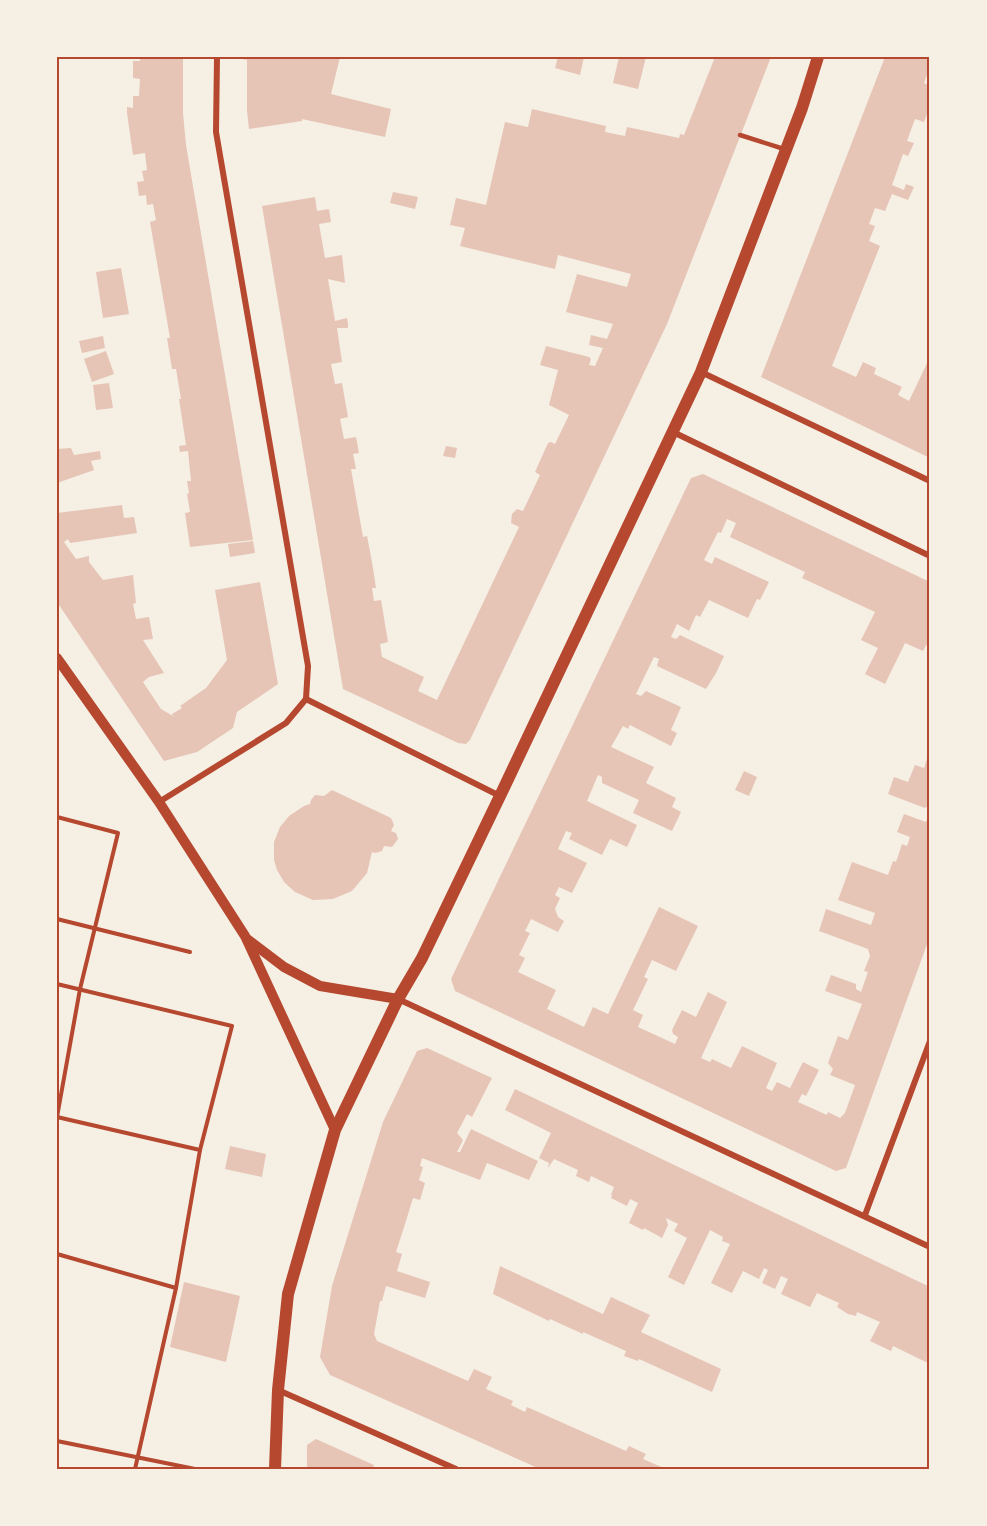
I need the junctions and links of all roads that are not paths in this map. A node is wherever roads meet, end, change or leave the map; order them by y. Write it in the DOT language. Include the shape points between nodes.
graph roads {
  1 [pos="217,57"];
  2 [pos="818,57"];
  3 [pos="740,135"];
  4 [pos="786,150"];
  5 [pos="701,372"];
  6 [pos="674,432"];
  7 [pos="930,481"];
  8 [pos="930,556"];
  9 [pos="57,658"];
  10 [pos="306,699"];
  11 [pos="500,796"];
  12 [pos="159,802"];
  13 [pos="245,936"];
  14 [pos="398,999"];
  15 [pos="930,1041"];
  16 [pos="335,1130"];
  17 [pos="865,1215"];
  18 [pos="930,1246"];
  19 [pos="278,1390"];
  20 [pos="275,1469"];
  21 [pos="456,1469"];
  1 -- 10 [label="street" via="216,132 308,666"];
  2 -- 4 [label="main road"];
  3 -- 4 [label="lane"];
  4 -- 5 [label="main road"];
  5 -- 6 [label="main road"];
  5 -- 7 [label="street"];
  6 -- 8 [label="street"];
  6 -- 11 [label="main road"];
  9 -- 12 [label="street"];
  10 -- 11 [label="street"];
  10 -- 12 [label="street" via="286,723"];
  11 -- 14 [label="main road" via="422,958"];
  12 -- 13 [label="street"];
  13 -- 14 [label="street" via="284,967 320,986"];
  13 -- 16 [label="street"];
  14 -- 16 [label="main road"];
  14 -- 17 [label="street"];
  15 -- 17 [label="street"];
  16 -- 19 [label="main road" via="288,1294"];
  17 -- 18 [label="street"];
  19 -- 20 [label="main road"];
  19 -- 21 [label="street"];
}
